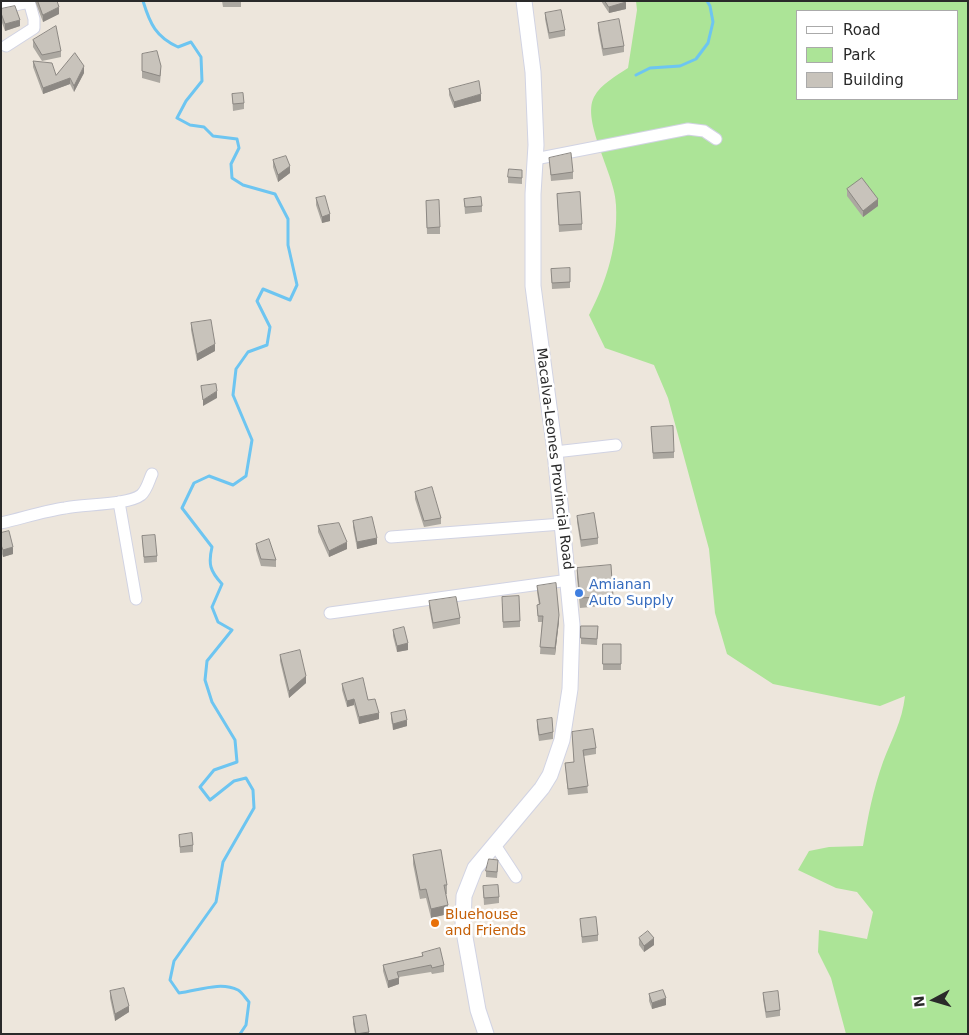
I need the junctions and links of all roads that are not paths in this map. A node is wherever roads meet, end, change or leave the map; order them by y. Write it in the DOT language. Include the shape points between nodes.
graph roads {
  1 [pos="524,1"];
  2 [pos="29,2"];
  3 [pos="1,8"];
  4 [pos="6,46"];
  5 [pos="716,138"];
  6 [pos="535,159"];
  7 [pos="616,444"];
  8 [pos="556,452"];
  9 [pos="152,474"];
  10 [pos="119,502"];
  11 [pos="1,523"];
  12 [pos="562,524"];
  13 [pos="391,537"];
  14 [pos="569,580"];
  15 [pos="136,599"];
  16 [pos="330,613"];
  17 [pos="495,845"];
  18 [pos="516,877"];
  19 [pos="486,1034"];
  1 -- 6 [label="street, Macalva-Leones Provincial Road" via="533,72"];
  2 -- 3 [label="street"];
  2 -- 4 [label="street" via="34,28"];
  5 -- 6 [label="street" via="704,131 688,129"];
  6 -- 8 [label="street, Macalva-Leones Provincial Road" via="533,286"];
  7 -- 8 [label="street"];
  8 -- 12 [label="street, Macalva-Leones Provincial Road"];
  9 -- 10 [label="street" via="141,495"];
  10 -- 11 [label="street" via="63,508"];
  10 -- 15 [label="street"];
  12 -- 13 [label="street"];
  12 -- 14 [label="street, Macalva-Leones Provincial Road"];
  14 -- 16 [label="street"];
  14 -- 17 [label="street, Macalva-Leones Provincial Road" via="572,625 570,688 559,752 546,782"];
  17 -- 18 [label="street"];
  17 -- 19 [label="street, Macalva-Leones Provincial Road" via="472,874 462,908 474,990"];
}
